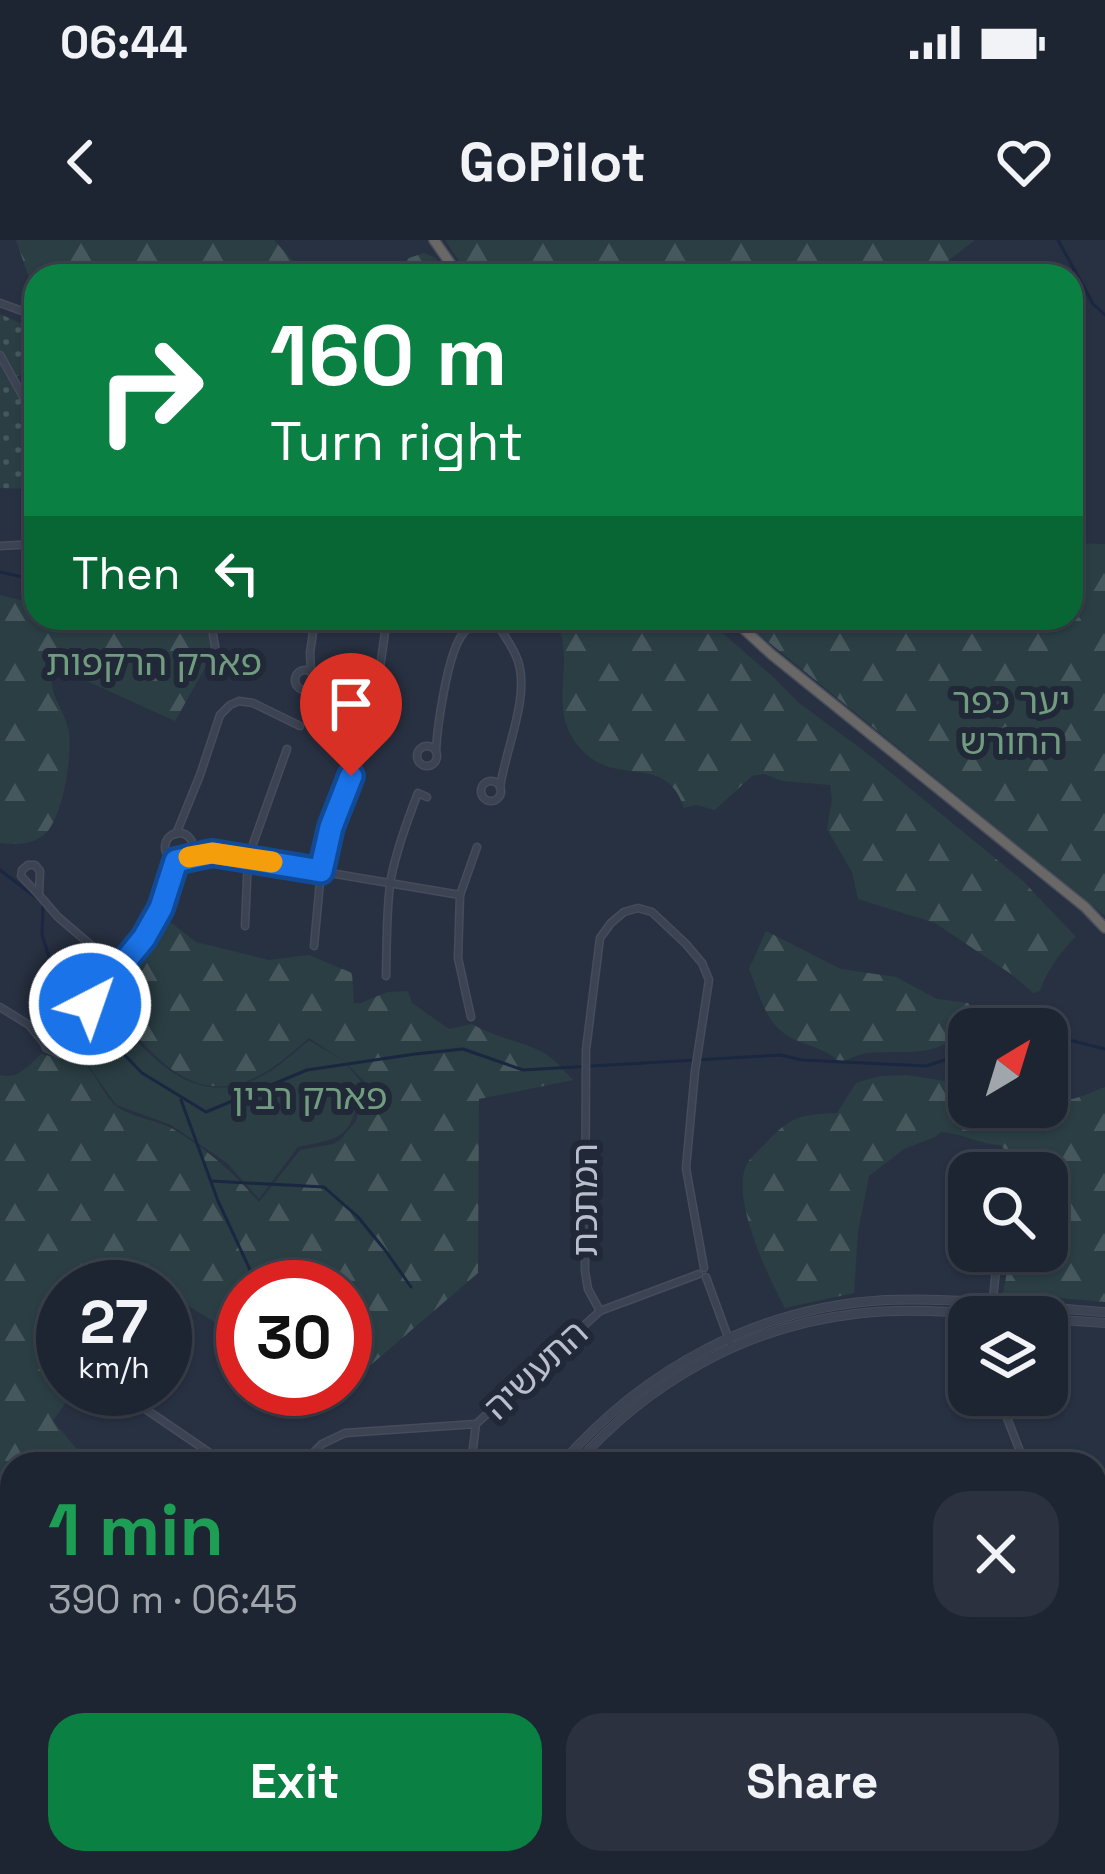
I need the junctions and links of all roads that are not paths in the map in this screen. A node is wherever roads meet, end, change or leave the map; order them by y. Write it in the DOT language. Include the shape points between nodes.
graph roads {
  1 [pos="0,355"];
  2 [pos="24,398"];
  3 [pos="212,630"];
  4 [pos="313,630"];
  5 [pos="385,630"];
  6 [pos="466,630"];
  7 [pos="500,630"];
  8 [pos="745,630"];
  9 [pos="310,653"];
  10 [pos="218,663"];
  11 [pos="300,671"];
  12 [pos="311,672"];
  13 [pos="374,695"];
  14 [pos="363,707"];
  15 [pos="374,711"];
  16 [pos="300,727"];
  17 [pos="437,733"];
  18 [pos="425,746"];
  19 [pos="287,748"];
  20 [pos="436,752"];
  21 [pos="503,766"];
  22 [pos="351,776"];
  23 [pos="491,782"];
  24 [pos="500,788"];
  25 [pos="427,796"];
  26 [pos="185,815"];
  27 [pos="176,834"];
  28 [pos="190,841"];
  29 [pos="477,847"];
  30 [pos="212,853"];
  31 [pos="188,857"];
  32 [pos="248,858"];
  33 [pos="176,861"];
  34 [pos="321,871"];
  35 [pos="390,883"];
  36 [pos="39,895"];
  37 [pos="460,895"];
  38 [pos="245,926"];
  39 [pos="1105,928"];
  40 [pos="314,946"];
  41 [pos="120,970"];
  42 [pos="386,976"];
  43 [pos="90,1004"];
  44 [pos="0,1007"];
  45 [pos="80,1015"];
  46 [pos="107,1016"];
  47 [pos="471,1017"];
  48 [pos="29,1025"];
  49 [pos="61,1025"];
  50 [pos="49,1028"];
  51 [pos="71,1032"];
  52 [pos="44,1044"];
  53 [pos="703,1273"];
  54 [pos="600,1311"];
  55 [pos="948,1312"];
  56 [pos="1068,1312"];
  57 [pos="1105,1312"];
  58 [pos="1068,1320"];
  59 [pos="1105,1323"];
  60 [pos="729,1343"];
  61 [pos="156,1416"];
  62 [pos="1006,1416"];
  63 [pos="476,1424"];
  64 [pos="208,1452"];
  65 [pos="314,1452"];
  66 [pos="472,1452"];
  67 [pos="572,1452"];
  68 [pos="587,1452"];
  69 [pos="1019,1452"];
  1 -- 2 [label="street"];
  3 -- 10 [label="street"];
  4 -- 9 [label="street"];
  5 -- 13 [label="street"];
  6 -- 17 [label="street"];
  7 -- 21 [label="street" via="521,678"];
  8 -- 39 [label="highway"];
  9 -- 11 [label="street"];
  9 -- 12 [label="street"];
  11 -- 12 [label="street"];
  11 -- 12 [label="street" via="295,681 304,689 314,685"];
  13 -- 14 [label="street"];
  13 -- 15 [label="street"];
  14 -- 15 [label="street"];
  14 -- 15 [label="street" via="356,718 365,727 375,722"];
  16 -- 26 [label="street" via="253,704 230,705"];
  17 -- 18 [label="street"];
  17 -- 20 [label="street"];
  18 -- 20 [label="street"];
  18 -- 20 [label="street" via="417,754 423,765"];
  19 -- 32 [label="street"];
  21 -- 23 [label="street"];
  21 -- 24 [label="street"];
  22 -- 34 [label="street"];
  23 -- 24 [label="street"];
  23 -- 24 [label="street" via="482,787 485,799 498,799"];
  25 -- 35 [label="street" via="418,793"];
  26 -- 27 [label="street"];
  26 -- 28 [label="street"];
  27 -- 28 [label="street"];
  27 -- 33 [label="street" via="164,845"];
  28 -- 30 [label="street"];
  28 -- 31 [label="street"];
  29 -- 37 [label="street"];
  30 -- 31 [label="street"];
  30 -- 32 [label="street"];
  31 -- 33 [label="street"];
  32 -- 34 [label="street"];
  32 -- 38 [label="street"];
  33 -- 41 [label="street" via="161,908"];
  34 -- 35 [label="street"];
  34 -- 40 [label="street"];
  35 -- 37 [label="street"];
  35 -- 42 [label="street"];
  36 -- 36 [label="street" via="40,871 28,865 21,876"];
  36 -- 41 [label="street"];
  37 -- 47 [label="street" via="458,958"];
  41 -- 43 [label="street"];
  43 -- 45 [label="street"];
  43 -- 46 [label="street"];
  44 -- 48 [label="street"];
  45 -- 49 [label="street"];
  45 -- 51 [label="street"];
  48 -- 50 [label="street"];
  48 -- 52 [label="street"];
  49 -- 50 [label="street"];
  49 -- 51 [label="street"];
  50 -- 52 [label="street"];
  51 -- 52 [label="street" via="64,1053"];
  53 -- 54 [label="street, התעשיה"];
  53 -- 54 [label="street, המתכת" via="686,1168 709,980 694,953 638,908 599,938 586,1050 585,1271"];
  53 -- 60 [label="street"];
  54 -- 63 [label="street, התעשיה"];
  55 -- 60 [label="street" via="855,1314"];
  56 -- 57 [label="street"];
  58 -- 59 [label="street"];
  60 -- 67 [label="street" via="635,1392"];
  60 -- 68 [label="street" via="642,1401"];
  61 -- 64 [label="street"];
  62 -- 69 [label="street"];
  63 -- 65 [label="street" via="345,1433"];
  63 -- 66 [label="street, התעשיה"];
}
